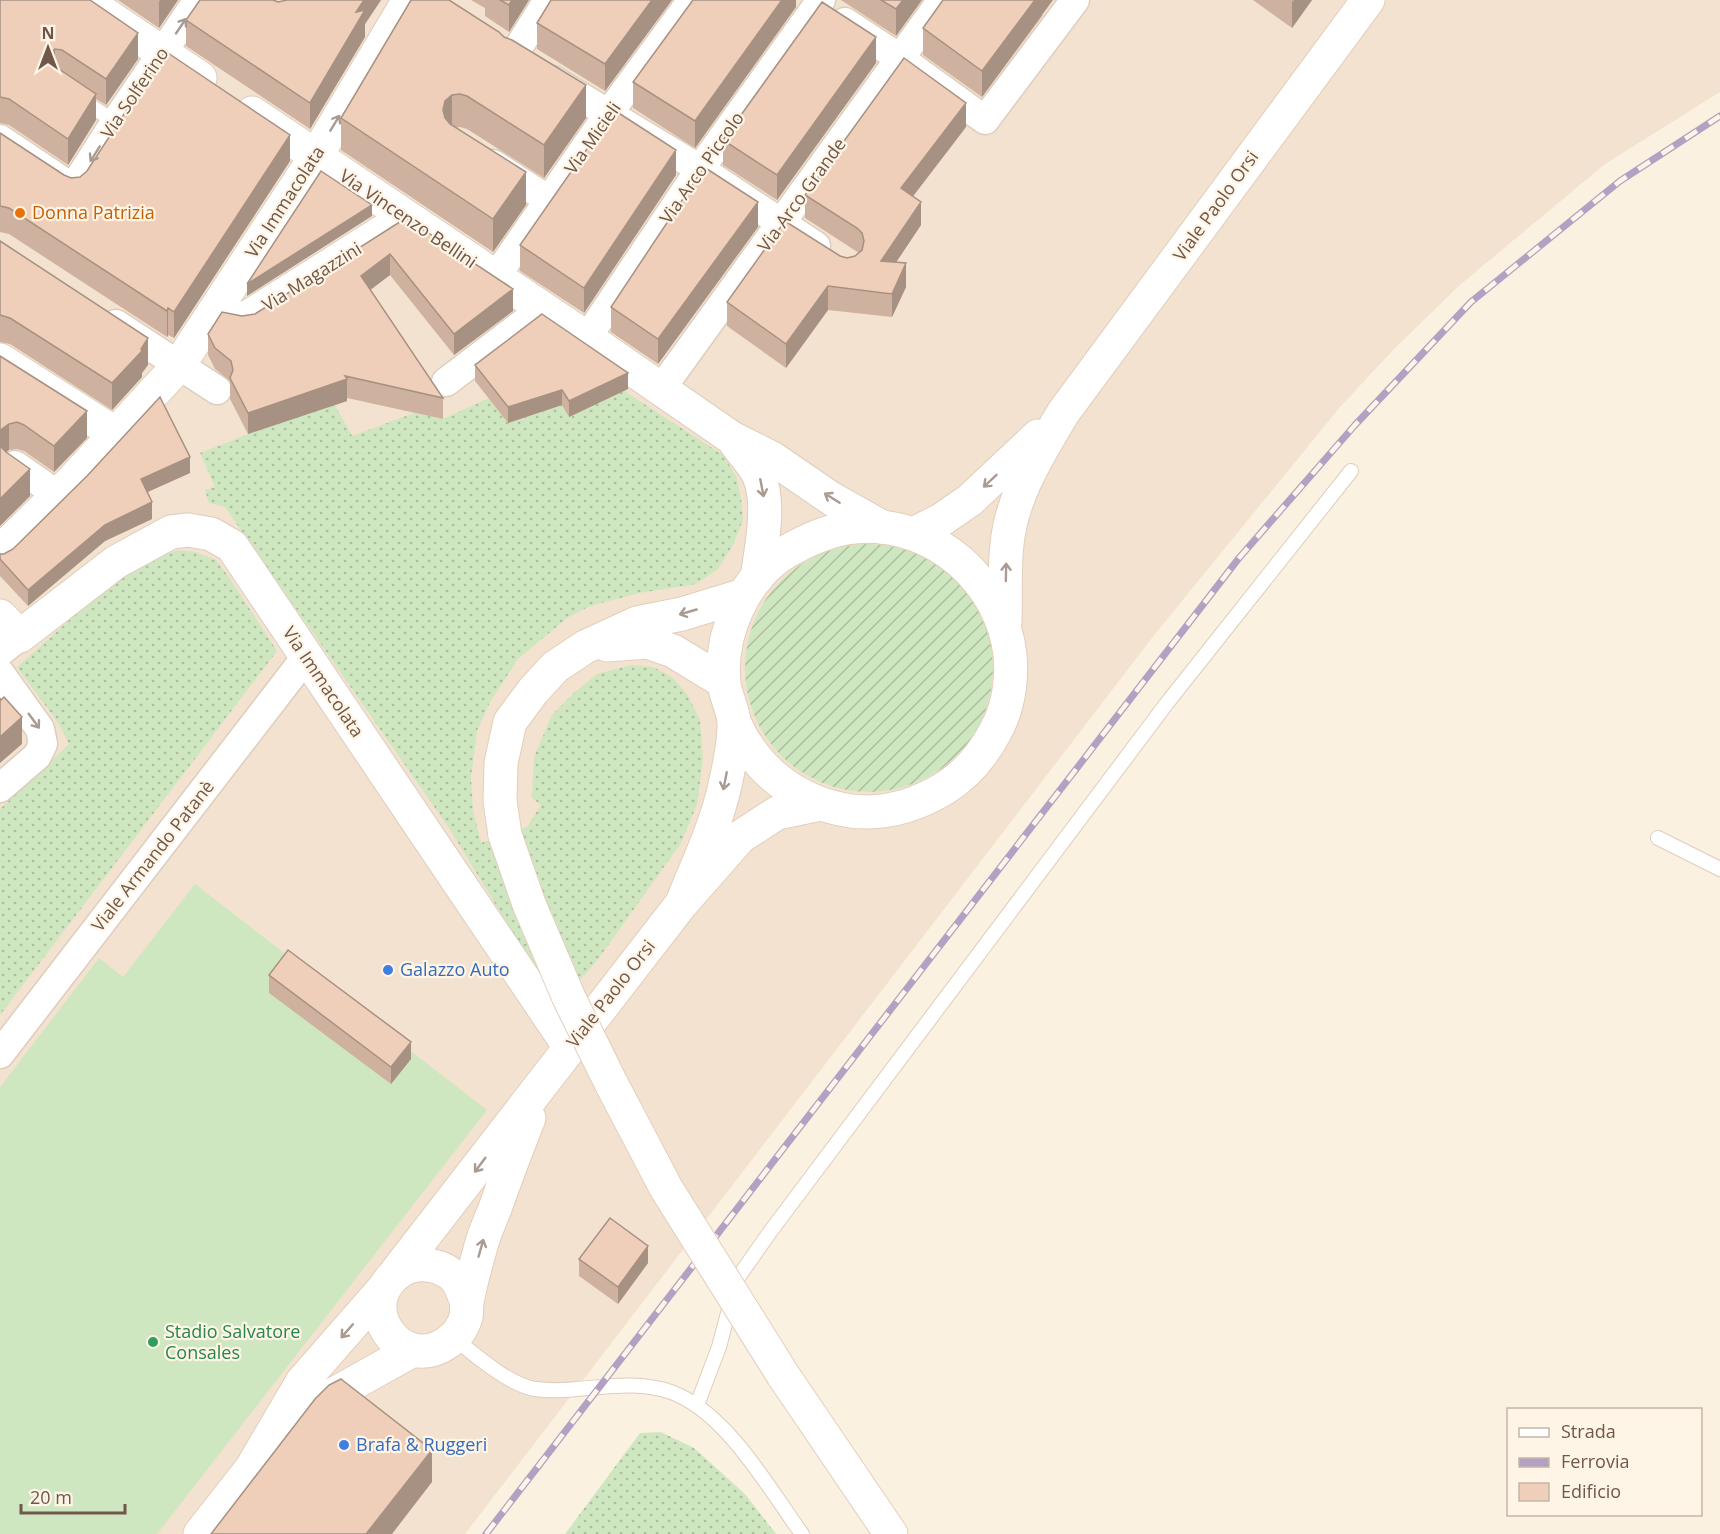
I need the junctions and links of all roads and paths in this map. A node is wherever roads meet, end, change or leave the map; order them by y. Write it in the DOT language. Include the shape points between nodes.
graph roads {
  1 [pos="84,0"];
  2 [pos="198,0"];
  3 [pos="548,0"];
  4 [pos="692,0"];
  5 [pos="942,0"];
  6 [pos="1075,0"];
  7 [pos="1368,0"];
  8 [pos="816,1"];
  9 [pos="425,2"];
  10 [pos="163,53"];
  11 [pos="901,59"];
  12 [pos="68,90"];
  13 [pos="609,113"];
  14 [pos="115,122"];
  15 [pos="0,139"];
  16 [pos="469,149"];
  17 [pos="316,156"];
  18 [pos="700,169"];
  19 [pos="549,200"];
  20 [pos="406,217"];
  21 [pos="781,224"];
  22 [pos="838,259"];
  23 [pos="495,278"];
  24 [pos="90,307"];
  25 [pos="542,309"];
  26 [pos="213,313"];
  27 [pos="587,338"];
  28 [pos="0,360"];
  29 [pos="179,365"];
  30 [pos="446,382"];
  31 [pos="661,389"];
  32 [pos="217,390"];
  33 [pos="1063,412"];
  34 [pos="116,434"];
  35 [pos="732,438"];
  36 [pos="15,465"];
  37 [pos="1351,471"];
  38 [pos="58,495"];
  39 [pos="898,530"];
  40 [pos="0,552"];
  41 [pos="750,587"];
  42 [pos="1005,630"];
  43 [pos="7,634"];
  44 [pos="585,647"];
  45 [pos="306,657"];
  46 [pos="0,674"];
  47 [pos="724,682"];
  48 [pos="735,724"];
  49 [pos="0,789"];
  50 [pos="820,804"];
  51 [pos="1658,838"];
  52 [pos="1720,869"];
  53 [pos="682,903"];
  54 [pos="569,1046"];
  55 [pos="0,1054"];
  56 [pos="541,1085"];
  57 [pos="390,1281"];
  58 [pos="467,1304"];
  59 [pos="454,1338"];
  60 [pos="413,1350"];
  61 [pos="697,1405"];
  62 [pos="251,1469"];
  63 [pos="200,1534"];
  64 [pos="802,1534"];
  65 [pos="891,1534"];
  1 -- 10 [label="main road, Via Vincenzo Bellini"];
  10 -- 2 [label="street, Via Solferino, one-way"];
  3 -- 13 [label="street" via="503,50"];
  4 -- 13 [label="street, Via Micieli"];
  5 -- 11 [label="street, Via Arco Grande"];
  6 -- 11 [label="street" via="985,120"];
  7 -- 33 [label="main road, Viale Paolo Orsi"];
  8 -- 11 [label="street"];
  8 -- 18 [label="street, Via Arco Piccolo"];
  17 -- 9 [label="main road, Via Immacolata, one-way"];
  10 -- 14 [label="street, Via Solferino"];
  10 -- 17 [label="main road, Via Vincenzo Bellini"];
  11 -- 21 [label="street, Via Arco Grande"];
  12 -- 14 [label="lane"];
  13 -- 18 [label="street"];
  13 -- 19 [label="street, Via Micieli"];
  14 -- 15 [label="street, Via Solferino, one-way" via="73,188"];
  16 -- 19 [label="street"];
  17 -- 20 [label="main road, Via Vincenzo Bellini"];
  17 -- 26 [label="main road, Via Immacolata"];
  18 -- 21 [label="street"];
  18 -- 27 [label="street, Via Arco Piccolo"];
  19 -- 23 [label="street, Via Micieli"];
  20 -- 23 [label="main road, Via Vincenzo Bellini"];
  20 -- 26 [label="main road, Via Magazzini" via="245,319"];
  21 -- 22 [label="street"];
  21 -- 31 [label="street, Via Arco Grande"];
  23 -- 25 [label="main road, Via Vincenzo Bellini"];
  24 -- 29 [label="street"];
  25 -- 27 [label="main road, Via Vincenzo Bellini"];
  25 -- 30 [label="street"];
  26 -- 29 [label="main road, Via Immacolata"];
  27 -- 31 [label="main road, Via Vincenzo Bellini"];
  28 -- 34 [label="main road"];
  29 -- 32 [label="street"];
  29 -- 34 [label="main road, Via Immacolata"];
  31 -- 35 [label="main road, Via Vincenzo Bellini"];
  33 -- 39 [label="main road, one-way" via="970,500 941,520"];
  42 -- 33 [label="main road, one-way" via="1007,543 1013,518 1026,478"];
  34 -- 38 [label="main road, Via Immacolata"];
  39 -- 35 [label="main road, one-way" via="832,499 772,458"];
  35 -- 41 [label="main road, one-way" via="759,476 764,502 763,534"];
  36 -- 38 [label="street"];
  37 -- 61 [label="lane" via="1167,703 737,1279 719,1347"];
  38 -- 40 [label="main road, Via Immacolata"];
  39 -- 41 [label="main road" via="847,528 813,537 782,554"];
  39 -- 42 [label="main road" via="954,555 985,588"];
  41 -- 44 [label="main road, one-way" via="682,614 637,623"];
  41 -- 47 [label="main road" via="727,637"];
  42 -- 50 [label="main road" via="1011,668 1005,707 990,742 966,773 934,795 897,809 858,812"];
  43 -- 45 [label="main road, Via Immacolata" via="116,562 171,532 188,530 211,534 232,546"];
  44 -- 47 [label="main road" via="646,642 673,651"];
  44 -- 65 [label="main road, bridge" via="555,667 510,722 501,763 500,801 505,835 537,925 569,998 666,1188 783,1375"];
  45 -- 54 [label="main road, Via Immacolata"];
  45 -- 55 [label="street, Viale Armando Patanè"];
  46 -- 49 [label="street, one-way" via="40,729 43,744 37,756"];
  47 -- 48 [label="main road"];
  48 -- 50 [label="main road" via="749,750 769,773"];
  48 -- 53 [label="main road, one-way" via="725,786"];
  50 -- 53 [label="main road" via="777,813 740,837"];
  51 -- 52 [label="lane"];
  53 -- 54 [label="main road, Viale Paolo Orsi"];
  54 -- 56 [label="main road, Viale Paolo Orsi"];
  56 -- 57 [label="main road, one-way"];
  58 -- 56 [label="main road, one-way" via="482,1243"];
  57 -- 58 [label="main road" via="406,1268 433,1265 456,1279"];
  57 -- 60 [label="main road" via="381,1299 383,1325 395,1341"];
  57 -- 62 [label="main road, one-way" via="302,1382"];
  58 -- 59 [label="main road" via="462,1328"];
  59 -- 60 [label="main road" via="442,1347"];
  59 -- 61 [label="lane" via="501,1374 533,1389 641,1386 670,1392"];
  60 -- 62 [label="main road" via="318,1403"];
  61 -- 64 [label="lane" via="734,1439"];
  62 -- 63 [label="main road"];
}
